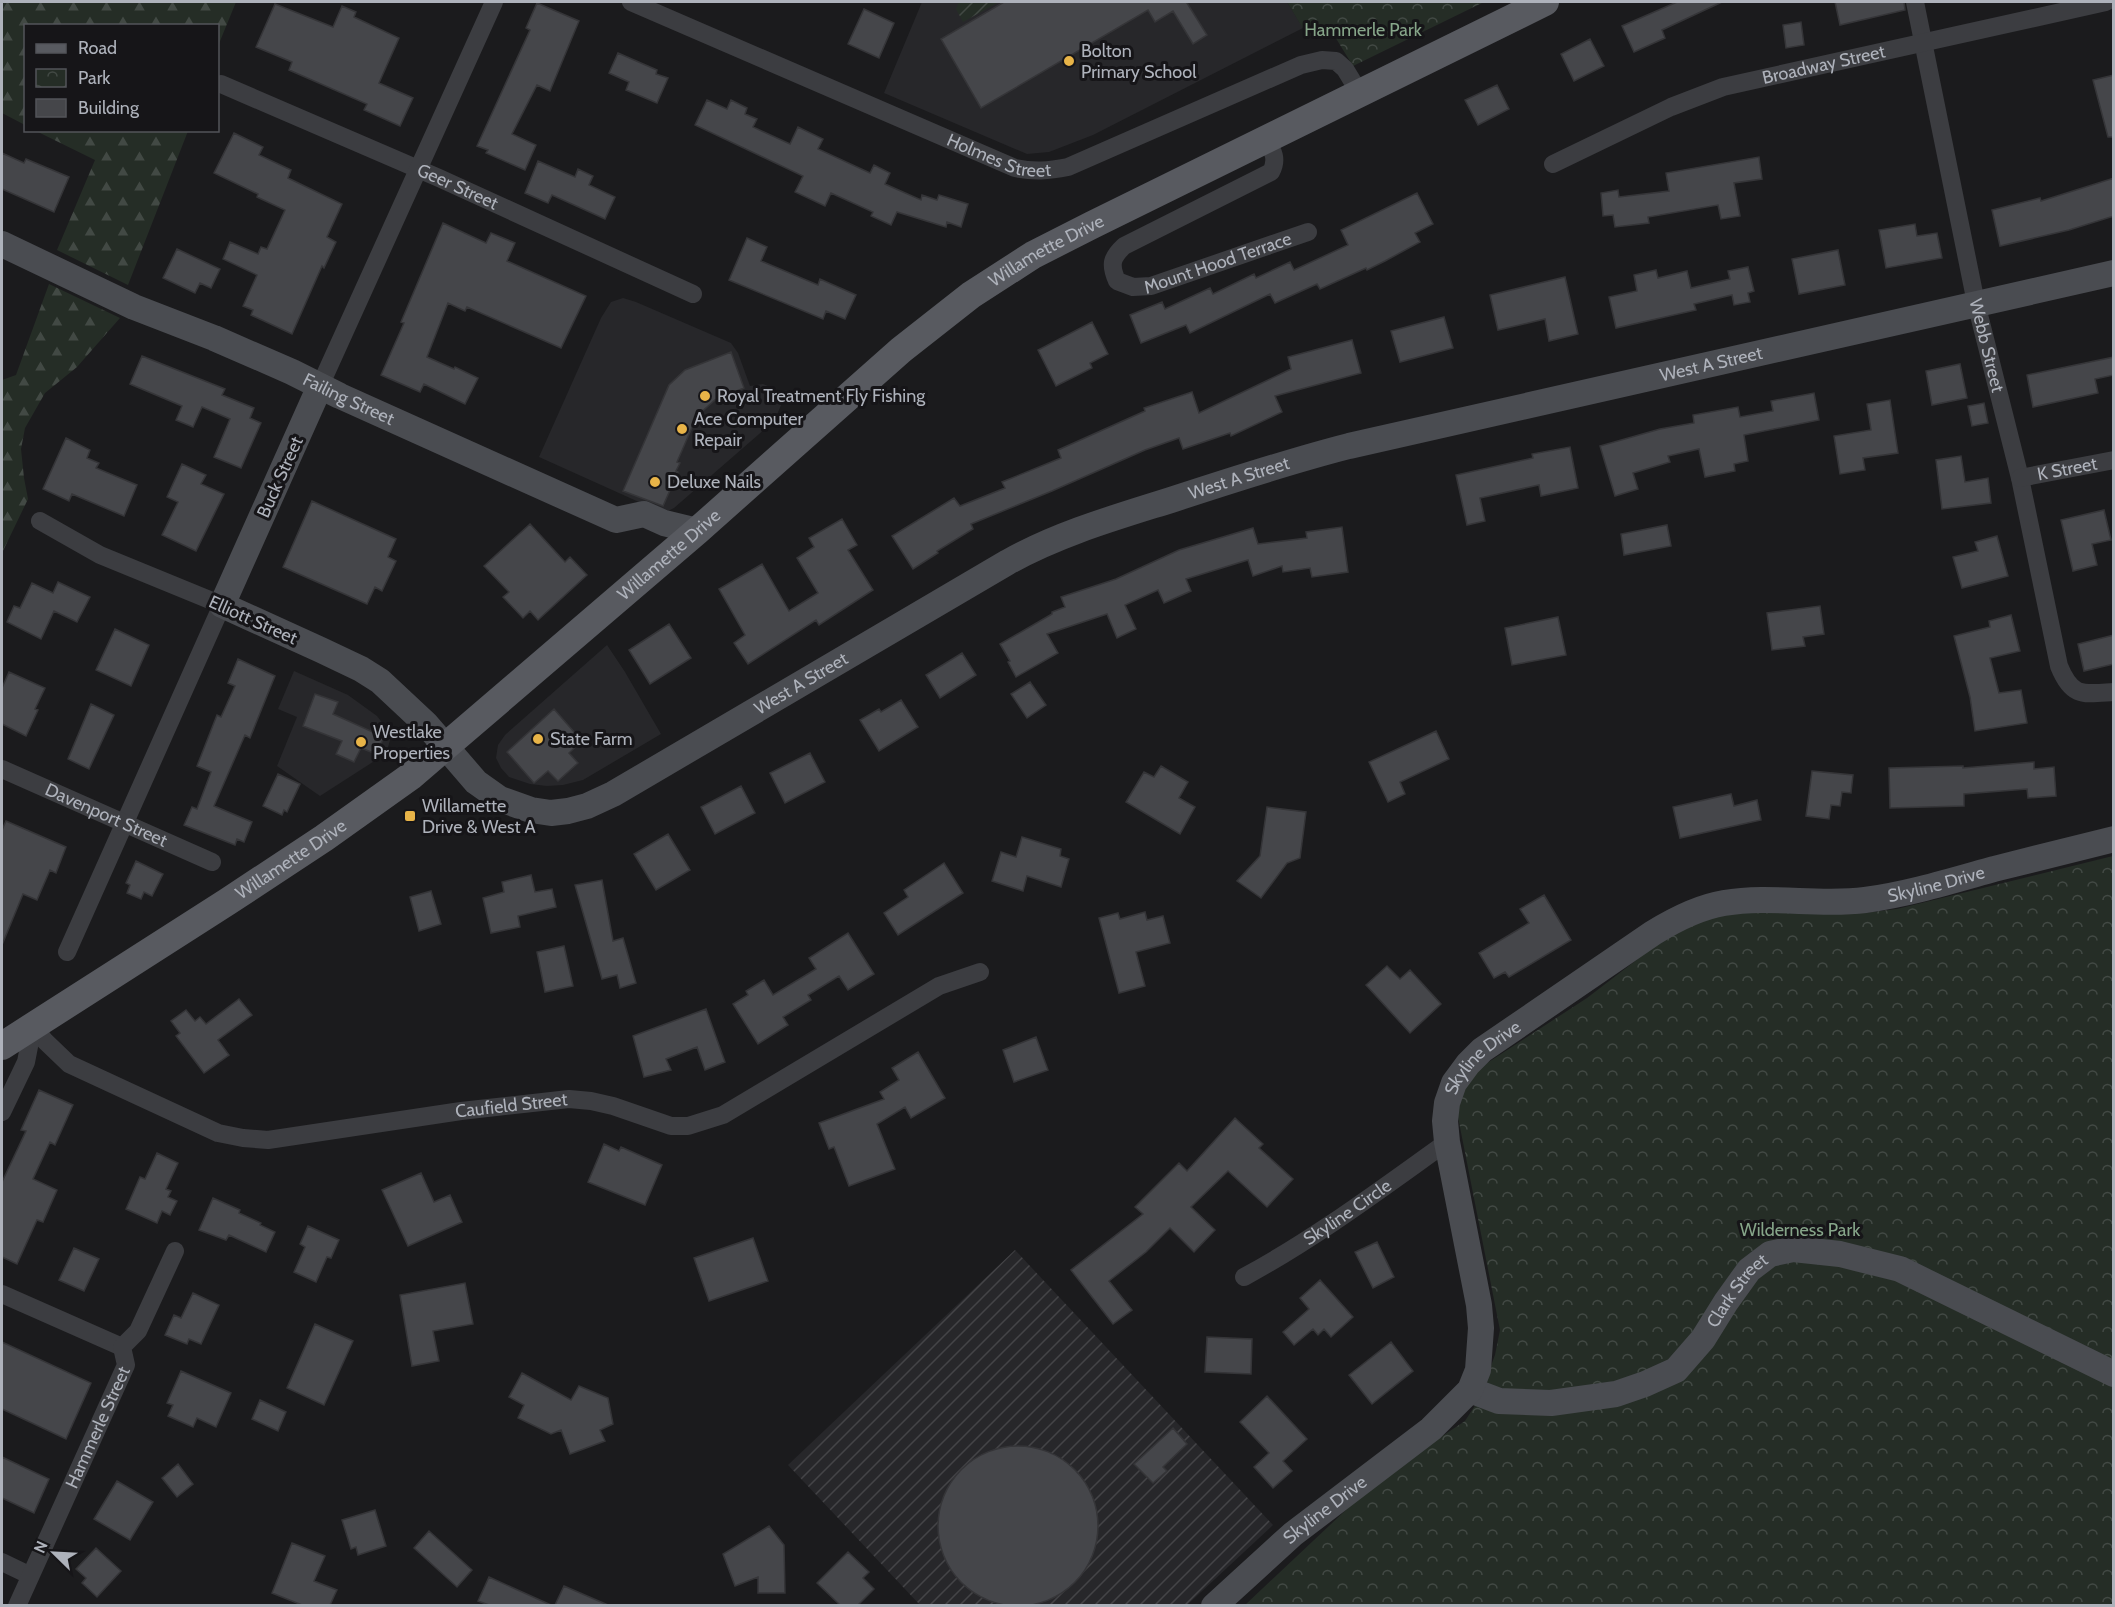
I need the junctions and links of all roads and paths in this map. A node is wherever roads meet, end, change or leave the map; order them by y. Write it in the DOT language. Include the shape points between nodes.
graph roads {
  1 [pos="494,2"];
  2 [pos="631,2"];
  3 [pos="1545,2"];
  4 [pos="1915,2"];
  5 [pos="2106,2"];
  6 [pos="1925,43"];
  7 [pos="221,84"];
  8 [pos="1359,92"];
  9 [pos="1266,139"];
  10 [pos="1553,164"];
  11 [pos="418,170"];
  12 [pos="1308,232"];
  13 [pos="2,244"];
  14 [pos="2114,273"];
  15 [pos="693,294"];
  16 [pos="1976,303"];
  17 [pos="320,386"];
  18 [pos="2114,460"];
  19 [pos="2020,478"];
  20 [pos="40,520"];
  21 [pos="697,531"];
  22 [pos="222,606"];
  23 [pos="2114,692"];
  24 [pos="446,747"];
  25 [pos="2,769"];
  26 [pos="123,823"];
  27 [pos="2114,839"];
  28 [pos="212,862"];
  29 [pos="67,952"];
  30 [pos="980,972"];
  31 [pos="33,1026"];
  32 [pos="2,1046"];
  33 [pos="2,1112"];
  34 [pos="1447,1142"];
  35 [pos="175,1251"];
  36 [pos="1244,1277"];
  37 [pos="2,1294"];
  38 [pos="122,1347"];
  39 [pos="2114,1374"];
  40 [pos="1470,1390"];
  41 [pos="2,1562"];
  42 [pos="29,1575"];
  43 [pos="17,1605"];
  44 [pos="1214,1605"];
  1 -- 11 [label="street, Buck Street"];
  2 -- 8 [label="street, Holmes Street" via="1014,168 1030,171 1068,167 1314,61 1336,61"];
  3 -- 8 [label="main road, Willamette Drive"];
  4 -- 6 [label="street, Webb Street"];
  5 -- 6 [label="street, Broadway Street"];
  6 -- 10 [label="street, Broadway Street" via="1723,87 1671,107"];
  6 -- 16 [label="street, Webb Street"];
  7 -- 11 [label="street, Geer Street"];
  8 -- 9 [label="main road, Willamette Drive"];
  9 -- 12 [label="street, Mount Hood Terrace" via="1275,156 1271,172 1124,246 1111,267 1117,281 1133,287 1151,286"];
  9 -- 21 [label="main road, Willamette Drive" via="1033,255 971,295 901,350"];
  11 -- 15 [label="street, Geer Street"];
  11 -- 17 [label="street, Buck Street"];
  13 -- 17 [label="street, Failing Street" via="134,307"];
  14 -- 16 [label="street, West A Street"];
  16 -- 19 [label="street, Webb Street"];
  16 -- 24 [label="street, West A Street" via="1348,446 1077,530 1038,545 648,775 588,806 551,813 500,798 476,782"];
  17 -- 21 [label="street, Failing Street" via="616,520 644,514"];
  17 -- 22 [label="street, Buck Street"];
  18 -- 19 [label="street, K Street"];
  19 -- 23 [label="street, Webb Street" via="2059,666 2076,692"];
  20 -- 22 [label="street, Elliott Street" via="100,555"];
  21 -- 24 [label="main road, Willamette Drive"];
  22 -- 24 [label="street, Elliott Street" via="361,669 380,681"];
  22 -- 26 [label="street, Buck Street"];
  24 -- 31 [label="main road, Willamette Drive" via="324,838"];
  25 -- 26 [label="street, Davenport Street"];
  26 -- 28 [label="street, Davenport Street"];
  26 -- 29 [label="street, Buck Street"];
  27 -- 34 [label="street, Skyline Drive" via="1926,888 1864,900 1724,903 1676,920 1482,1050 1454,1083 1447,1103"];
  30 -- 31 [label="street, Caufield Street" via="939,986 723,1115 688,1126 670,1126 613,1106 568,1099 268,1140 243,1138 218,1133 69,1064"];
  31 -- 32 [label="main road, Willamette Drive"];
  31 -- 33 [label="street" via="26,1062"];
  34 -- 36 [label="street, Skyline Circle" via="1288,1253"];
  34 -- 40 [label="street, Skyline Drive" via="1479,1305 1478,1370"];
  35 -- 38 [label="street, Hammerle Street" via="138,1331"];
  37 -- 38 [label="street"];
  38 -- 42 [label="street, Hammerle Street" via="126,1365"];
  39 -- 40 [label="street, Clark Street" via="1900,1269 1840,1254 1793,1249 1770,1254 1749,1270 1704,1340 1676,1370 1645,1384 1616,1394 1551,1403 1499,1401"];
  40 -- 44 [label="street, Skyline Drive" via="1431,1429 1293,1534"];
  41 -- 42 [label="street"];
  42 -- 43 [label="street, Hammerle Street"];
}
